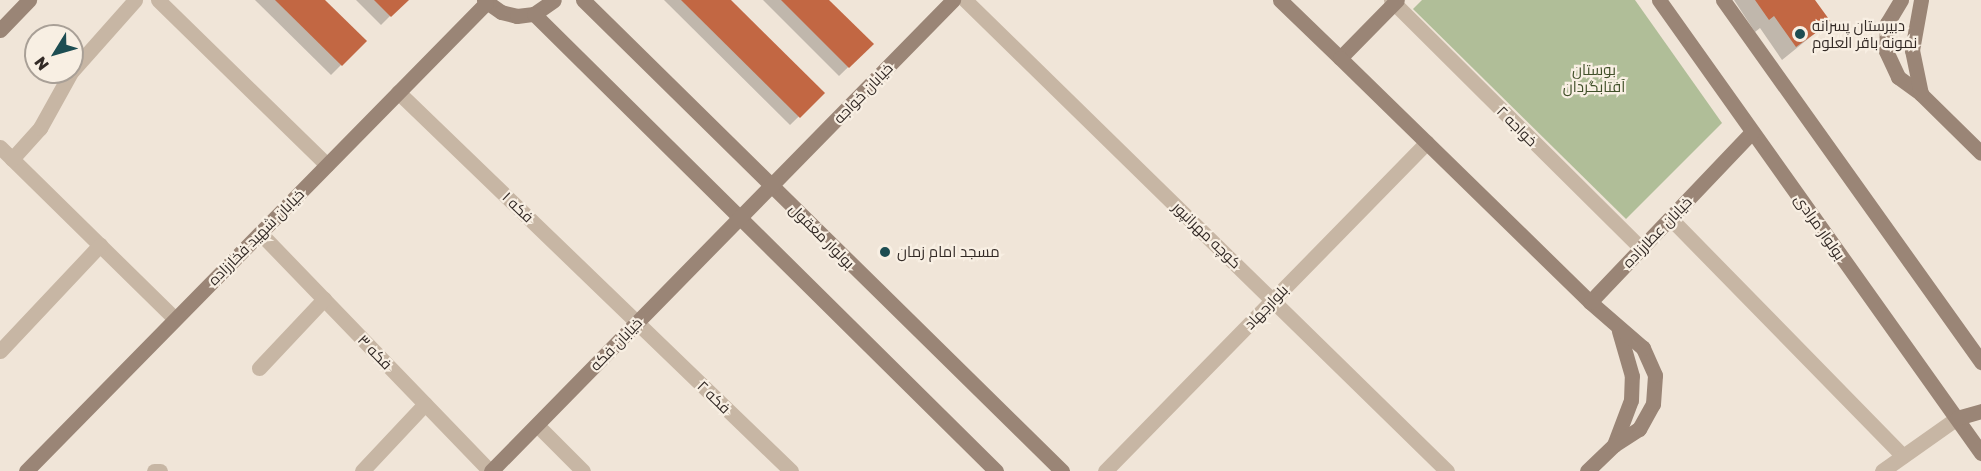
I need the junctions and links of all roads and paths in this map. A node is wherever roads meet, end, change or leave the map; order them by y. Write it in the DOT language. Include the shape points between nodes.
graph roads {
  1 [pos="29,0"];
  2 [pos="135,0"];
  3 [pos="159,0"];
  4 [pos="554,0"];
  5 [pos="583,0"];
  6 [pos="954,0"];
  7 [pos="966,0"];
  8 [pos="1280,0"];
  9 [pos="1659,0"];
  10 [pos="1723,0"];
  11 [pos="1901,0"];
  12 [pos="1921,0"];
  13 [pos="485,1"];
  14 [pos="1394,1"];
  15 [pos="534,14"];
  16 [pos="0,30"];
  17 [pos="84,57"];
  18 [pos="1340,58"];
  19 [pos="64,84"];
  20 [pos="398,92"];
  21 [pos="1921,94"];
  22 [pos="1752,132"];
  23 [pos="1427,142"];
  24 [pos="0,147"];
  25 [pos="1981,153"];
  26 [pos="12,159"];
  27 [pos="327,165"];
  28 [pos="772,186"];
  29 [pos="741,217"];
  30 [pos="1670,218"];
  31 [pos="260,232"];
  32 [pos="100,245"];
  33 [pos="1641,248"];
  34 [pos="324,299"];
  35 [pos="1273,300"];
  36 [pos="1590,302"];
  37 [pos="176,319"];
  38 [pos="637,323"];
  39 [pos="1620,331"];
  40 [pos="0,351"];
  41 [pos="1981,363"];
  42 [pos="259,368"];
  43 [pos="425,404"];
  44 [pos="1981,411"];
  45 [pos="1956,418"];
  46 [pos="537,425"];
  47 [pos="1614,445"];
  48 [pos="1981,453"];
  49 [pos="1904,456"];
  50 [pos="26,471"];
  51 [pos="154,471"];
  52 [pos="160,471"];
  53 [pos="362,471"];
  54 [pos="491,471"];
  55 [pos="583,471"];
  56 [pos="791,471"];
  57 [pos="996,471"];
  58 [pos="1062,471"];
  59 [pos="1105,471"];
  60 [pos="1448,471"];
  61 [pos="1587,471"];
  62 [pos="1882,471"];
  1 -- 16 [label="street"];
  2 -- 17 [label="street"];
  3 -- 27 [label="street"];
  4 -- 15 [label="street"];
  5 -- 28 [label="street, بولوار معقول"];
  6 -- 28 [label="street, خیابان خواجه"];
  7 -- 35 [label="street, کوچه مهرانپور"];
  8 -- 18 [label="street"];
  9 -- 22 [label="street, بولوار مرادی"];
  10 -- 41 [label="street"];
  11 -- 21 [label="street" via="1887,22 1886,51 1898,77"];
  12 -- 21 [label="street" via="1912,50"];
  13 -- 15 [label="street" via="509,14"];
  13 -- 20 [label="street, خیابان شهید فخارزاده"];
  14 -- 18 [label="street"];
  14 -- 33 [label="street, خواجه ۲"];
  15 -- 29 [label="street"];
  18 -- 23 [label="street"];
  19 -- 26 [label="street" via="40,128"];
  20 -- 27 [label="street, خیابان شهید فخارزاده"];
  20 -- 38 [label="street, فکه ۱"];
  21 -- 25 [label="street"];
  22 -- 30 [label="street, خیابان عطارزاده"];
  22 -- 45 [label="street, بولوار مرادی"];
  23 -- 35 [label="street, بلوارجهاد"];
  23 -- 36 [label="street"];
  24 -- 26 [label="street"];
  26 -- 32 [label="street"];
  27 -- 31 [label="street, خیابان شهید فخارزاده"];
  28 -- 29 [label="street, خیابان خواجه"];
  28 -- 58 [label="street, بولوار معقول"];
  29 -- 38 [label="street, خیابان فکه"];
  29 -- 57 [label="street"];
  30 -- 33 [label="street, خیابان عطارزاده"];
  30 -- 49 [label="street"];
  31 -- 34 [label="street, فکه ۳"];
  31 -- 37 [label="street, خیابان شهید فخارزاده"];
  32 -- 37 [label="street"];
  32 -- 40 [label="street"];
  33 -- 36 [label="street, خیابان عطارزاده"];
  34 -- 42 [label="street"];
  34 -- 43 [label="street, فکه ۳"];
  35 -- 59 [label="street, بلوارجهاد"];
  35 -- 60 [label="street, کوچه مهرانپور"];
  36 -- 39 [label="street"];
  37 -- 50 [label="street, خیابان شهید فخارزاده"];
  38 -- 46 [label="street, خیابان فکه"];
  38 -- 56 [label="street, فکه ۲"];
  39 -- 47 [label="street" via="1630,365 1630,400"];
  39 -- 47 [label="street" via="1643,348 1655,375 1653,404 1639,429"];
  43 -- 53 [label="street"];
  43 -- 54 [label="street, فکه ۳"];
  44 -- 45 [label="street"];
  45 -- 48 [label="street, بولوار مرادی"];
  45 -- 49 [label="street"];
  46 -- 54 [label="street, خیابان فکه"];
  46 -- 55 [label="street"];
  47 -- 61 [label="street"];
  49 -- 62 [label="street"];
  51 -- 52 [label="street"];
}
